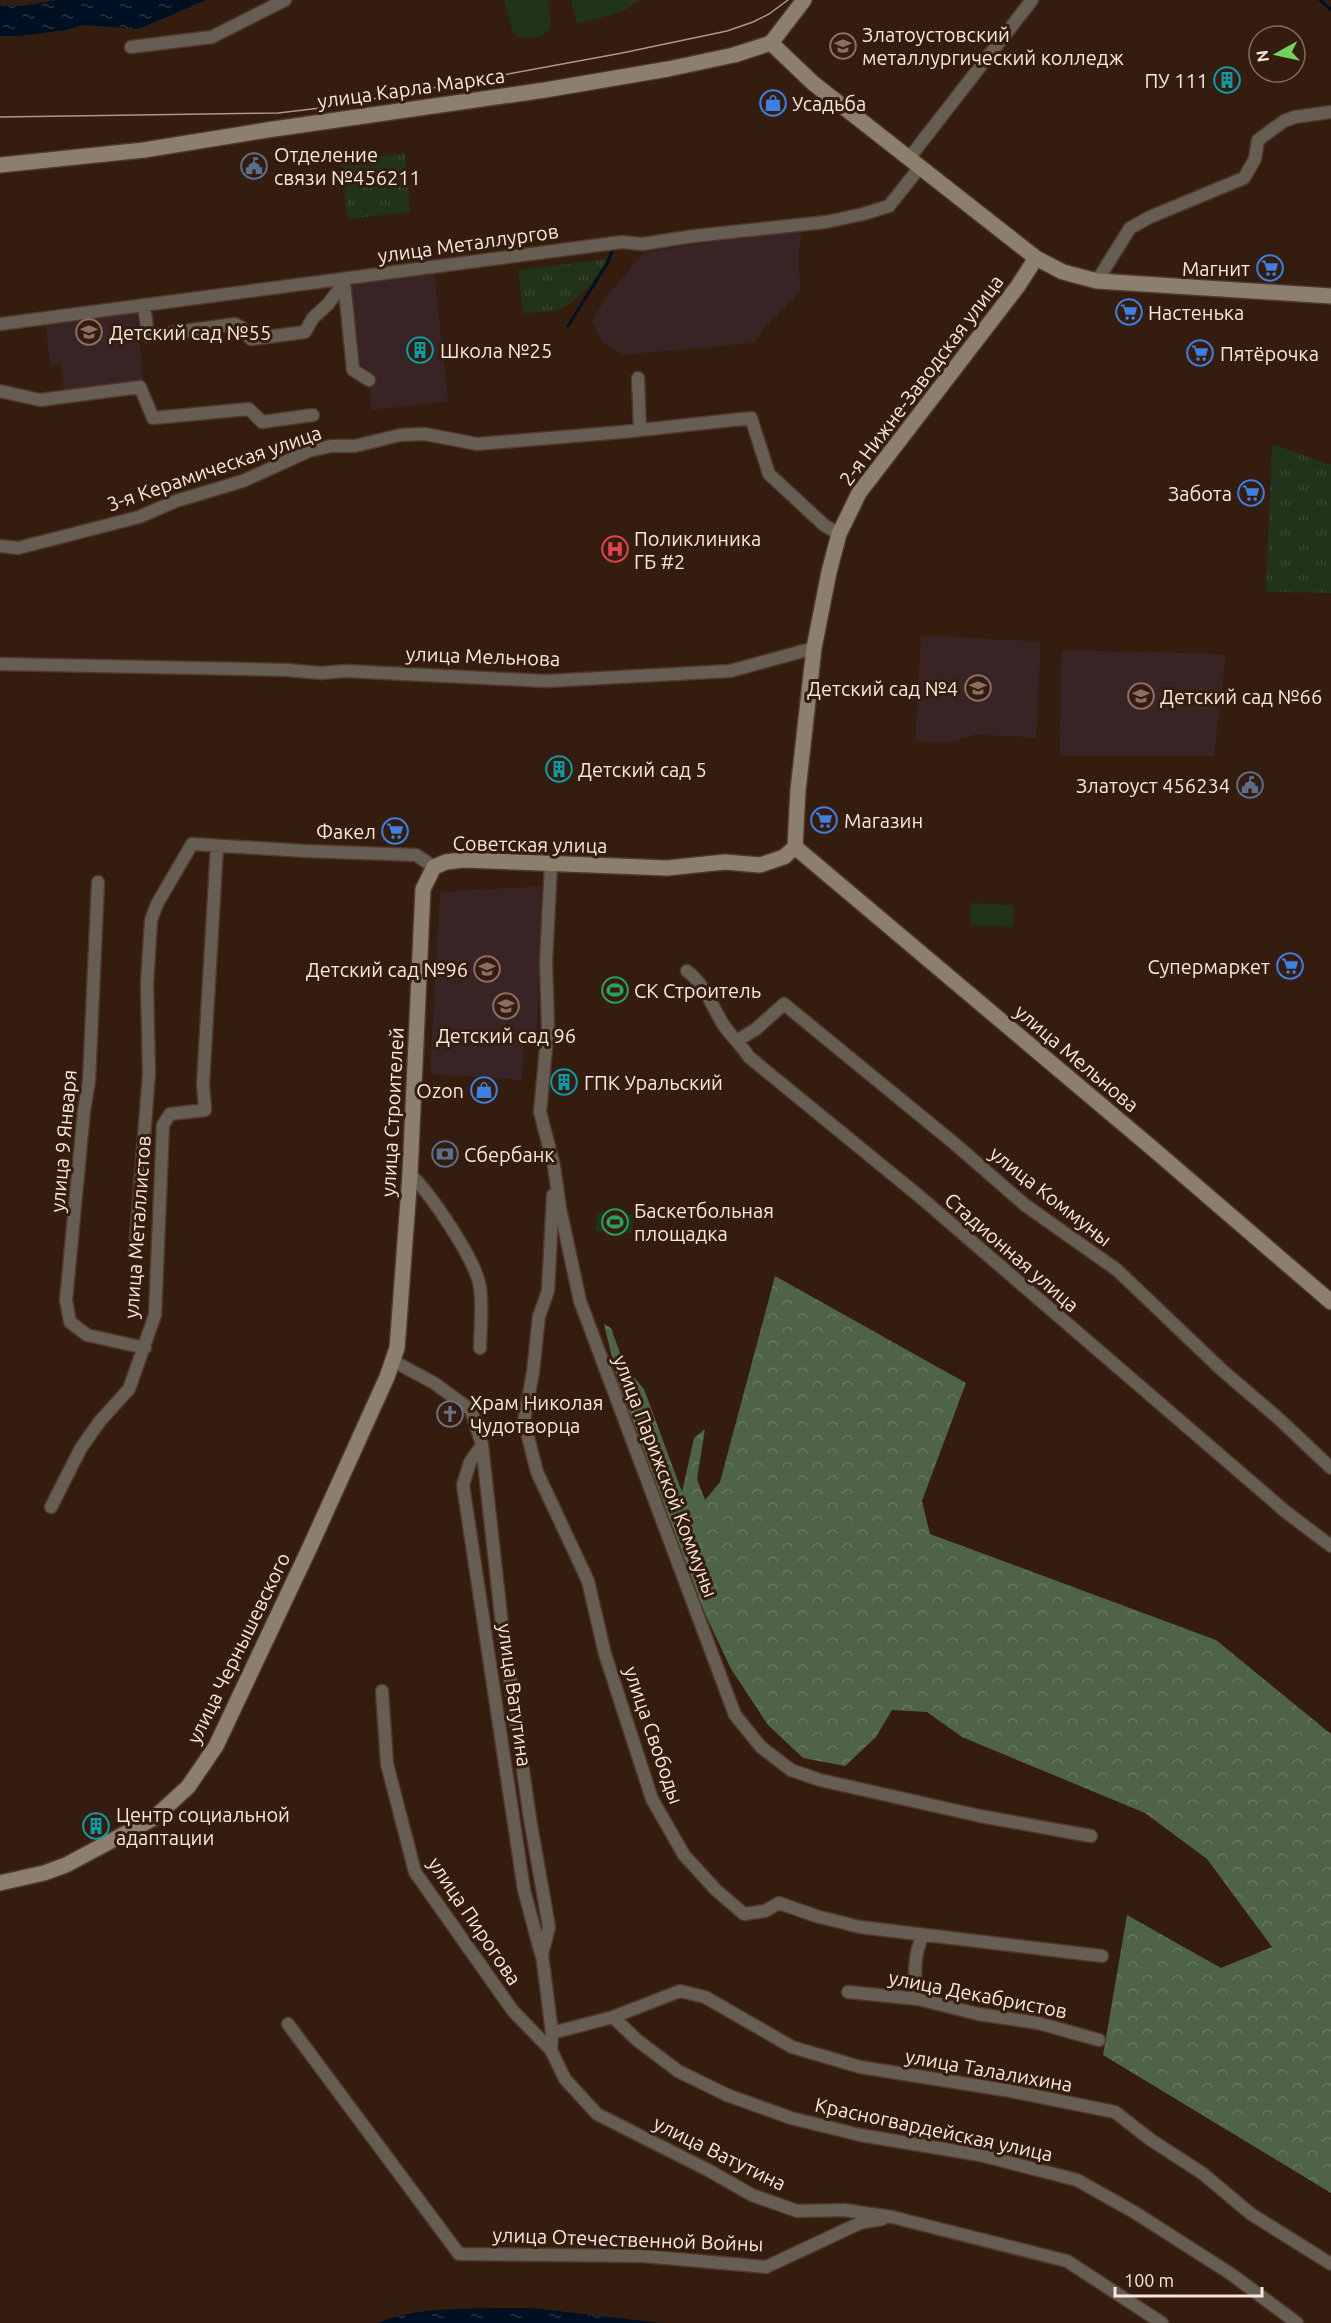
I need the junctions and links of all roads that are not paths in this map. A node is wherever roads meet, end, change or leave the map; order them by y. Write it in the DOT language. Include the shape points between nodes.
graph roads {
  1 [pos="285,0"];
  2 [pos="804,0"];
  3 [pos="1032,0"];
  4 [pos="771,43"];
  5 [pos="131,47"];
  6 [pos="1331,112"];
  7 [pos="915,162"];
  8 [pos="0,165"];
  9 [pos="1036,258"];
  10 [pos="344,281"];
  11 [pos="1097,281"];
  12 [pos="1331,296"];
  13 [pos="144,305"];
  14 [pos="0,324"];
  15 [pos="638,378"];
  16 [pos="369,380"];
  17 [pos="0,391"];
  18 [pos="313,415"];
  19 [pos="640,430"];
  20 [pos="839,534"];
  21 [pos="0,546"];
  22 [pos="814,648"];
  23 [pos="0,664"];
  24 [pos="192,844"];
  25 [pos="217,846"];
  26 [pos="795,848"];
  27 [pos="551,864"];
  28 [pos="434,867"];
  29 [pos="98,882"];
  30 [pos="687,971"];
  31 [pos="738,1040"];
  32 [pos="554,1166"];
  33 [pos="410,1174"];
  34 [pos="135,1252"];
  35 [pos="1331,1302"];
  36 [pos="145,1348"];
  37 [pos="480,1348"];
  38 [pos="393,1361"];
  39 [pos="482,1445"];
  40 [pos="1331,1468"];
  41 [pos="51,1507"];
  42 [pos="1331,1546"];
  43 [pos="382,1691"];
  44 [pos="1091,1836"];
  45 [pos="0,1883"];
  46 [pos="923,1935"];
  47 [pos="542,1954"];
  48 [pos="1102,1956"];
  49 [pos="848,1992"];
  50 [pos="918,1999"];
  51 [pos="613,2017"];
  52 [pos="288,2024"];
  53 [pos="552,2033"];
  54 [pos="1099,2040"];
  55 [pos="551,2050"];
  56 [pos="892,2217"];
  57 [pos="1331,2264"];
  58 [pos="1162,2323"];
  59 [pos="1297,2323"];
  1 -- 5 [label="street" via="212,37"];
  2 -- 4 [label="main road"];
  3 -- 7 [label="street, улица Металлургов"];
  4 -- 7 [label="main road" via="813,83"];
  4 -- 8 [label="main road, улица Карла Маркса" via="668,69 545,90 144,150"];
  6 -- 11 [label="street" via="1284,121 1258,141 1255,159 1244,178 1130,228"];
  7 -- 9 [label="main road"];
  7 -- 10 [label="street, улица Металлургов" via="889,206 826,222 642,244 622,242"];
  9 -- 11 [label="main road" via="1063,272"];
  9 -- 20 [label="main road, 2-я Нижне-Заводская улица" via="859,493"];
  10 -- 13 [label="street, улица Металлургов"];
  10 -- 13 [label="street" via="305,332 251,339 235,324 148,336"];
  10 -- 16 [label="street" via="353,370"];
  11 -- 12 [label="main road"];
  13 -- 14 [label="street, улица Металлургов"];
  15 -- 19 [label="street"];
  17 -- 18 [label="street" via="40,400 140,387 153,418 249,409 262,422"];
  19 -- 20 [label="street, 3-я Керамическая улица" via="751,418 769,474"];
  19 -- 21 [label="street, 3-я Керамическая улица" via="477,444 425,434 400,435 356,446 331,446 309,451 243,481 176,501 139,518 18,548"];
  20 -- 22 [label="main road, 2-я Нижне-Заводская улица"];
  22 -- 23 [label="street, улица Мельнова" via="730,671 546,681 345,671"];
  22 -- 26 [label="main road, 2-я Нижне-Заводская улица"];
  24 -- 25 [label="street, Советская улица"];
  24 -- 34 [label="street, улица Металлистов" via="151,920 147,984 149,1072"];
  25 -- 28 [label="street, Советская улица" via="416,855"];
  25 -- 36 [label="street, улица Металлистов" via="203,1084 205,1110 170,1114 163,1125 155,1315"];
  26 -- 27 [label="main road, Советская улица" via="784,857 760,865 724,862 667,868"];
  26 -- 35 [label="main road, улица Мельнова"];
  27 -- 28 [label="main road, Советская улица" via="463,860"];
  27 -- 32 [label="street, улица Парижской Коммуны" via="546,962 548,1027 540,1112"];
  28 -- 33 [label="main road, улица Строителей" via="423,889"];
  29 -- 36 [label="street, улица 9 Января" via="89,1081 66,1300 70,1322 87,1335"];
  30 -- 31 [label="street, Стадионная улица" via="698,979 726,1028"];
  31 -- 40 [label="street, улица Коммуны" via="784,1004 1024,1205 1117,1270"];
  31 -- 42 [label="street, Стадионная улица" via="750,1057"];
  32 -- 44 [label="street, улица Парижской Коммуны" via="580,1301 735,1715 761,1747 791,1770 819,1780"];
  32 -- 46 [label="street, улица Свободы" via="548,1291 539,1316 524,1421 537,1473 588,1581 605,1654 652,1799 684,1855 744,1914 765,1911 779,1903 860,1928"];
  33 -- 37 [label="street" via="425,1189 474,1268 480,1287"];
  33 -- 38 [label="main road, улица Строителей"];
  36 -- 41 [label="street, улица Металлистов" via="129,1389 81,1448"];
  38 -- 39 [label="street, улица Ватутина" via="434,1383 471,1410"];
  38 -- 45 [label="main road, улица Чернышевского" via="216,1746 188,1787 154,1818 66,1865"];
  39 -- 47 [label="street, улица Ватутина" via="503,1627 549,1927"];
  39 -- 47 [label="street, улица Ватутина" via="470,1462 463,1485 522,1879"];
  43 -- 55 [label="street, улица Пирогова" via="387,1764 415,1872 513,2011"];
  46 -- 48 [label="street, улица Свободы"];
  46 -- 50 [label="street" via="914,1977"];
  47 -- 53 [label="street, улица Ватутина"];
  49 -- 50 [label="street, улица Декабристов"];
  50 -- 54 [label="street, улица Декабристов" via="1038,2023"];
  51 -- 53 [label="street"];
  51 -- 57 [label="street, улица Талалихина" via="680,1991 705,1997 792,2047 860,2067 1115,2112 1202,2173 1251,2214"];
  51 -- 59 [label="street, Красногвардейская улица" via="678,2071 727,2095 791,2118 860,2135 980,2155 1077,2180 1231,2274"];
  52 -- 56 [label="street, улица Отечественной Войны" via="459,2254 643,2256 766,2267 860,2223"];
  53 -- 55 [label="street, улица Ватутина"];
  55 -- 56 [label="street, улица Ватутина" via="565,2079 597,2114 752,2195 797,2211 844,2210"];
  56 -- 58 [label="street, улица Ватутина" via="1067,2261"];
}
